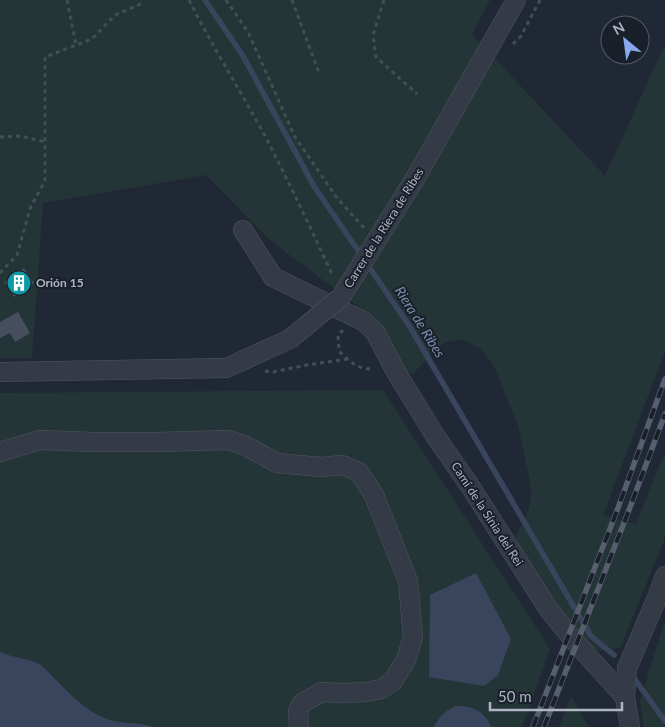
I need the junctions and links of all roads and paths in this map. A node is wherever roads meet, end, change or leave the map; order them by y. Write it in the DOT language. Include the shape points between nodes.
graph roads {
  1 [pos="67,0"];
  2 [pos="188,0"];
  3 [pos="226,0"];
  4 [pos="292,0"];
  5 [pos="384,0"];
  6 [pos="516,0"];
  7 [pos="143,3"];
  8 [pos="76,45"];
  9 [pos="319,74"];
  10 [pos="417,94"];
  11 [pos="0,136"];
  12 [pos="45,142"];
  13 [pos="243,230"];
  14 [pos="376,241"];
  15 [pos="0,273"];
  16 [pos="336,282"];
  17 [pos="363,321"];
  18 [pos="264,371"];
  19 [pos="0,372"];
  20 [pos="0,452"];
  21 [pos="665,576"];
  22 [pos="625,697"];
  23 [pos="299,727"];
  24 [pos="630,727"];
  1 -- 8 [label="path"];
  2 -- 16 [label="path" via="264,135"];
  3 -- 14 [label="path" via="248,32 295,137 337,198"];
  4 -- 9 [label="path"];
  5 -- 10 [label="path" via="373,35 376,57"];
  6 -- 14 [label="street, Carrer de la Riera de Ribes, bridge" via="416,178"];
  7 -- 8 [label="path" via="115,16 92,39"];
  8 -- 12 [label="path" via="45,57"];
  11 -- 12 [label="path" via="21,136"];
  12 -- 15 [label="path" via="45,181 31,206 17,255"];
  13 -- 17 [label="street, Camí de la Sínia del Rei" via="273,277"];
  14 -- 19 [label="street, Carrer de la Riera de Ribes, bridge" via="341,297 290,338 226,368"];
  17 -- 18 [label="path" via="347,326 338,334 338,351 348,359"];
  17 -- 22 [label="street, Camí de la Sínia del Rei" via="375,332 436,437 549,610"];
  20 -- 23 [label="street" via="40,440 228,440 277,463 321,467 342,465 359,472 374,495 408,580 413,637 406,660 393,681 366,692 322,692 302,703 298,711"];
  21 -- 22 [label="street" via="627,668"];
  22 -- 24 [label="street"];
}
